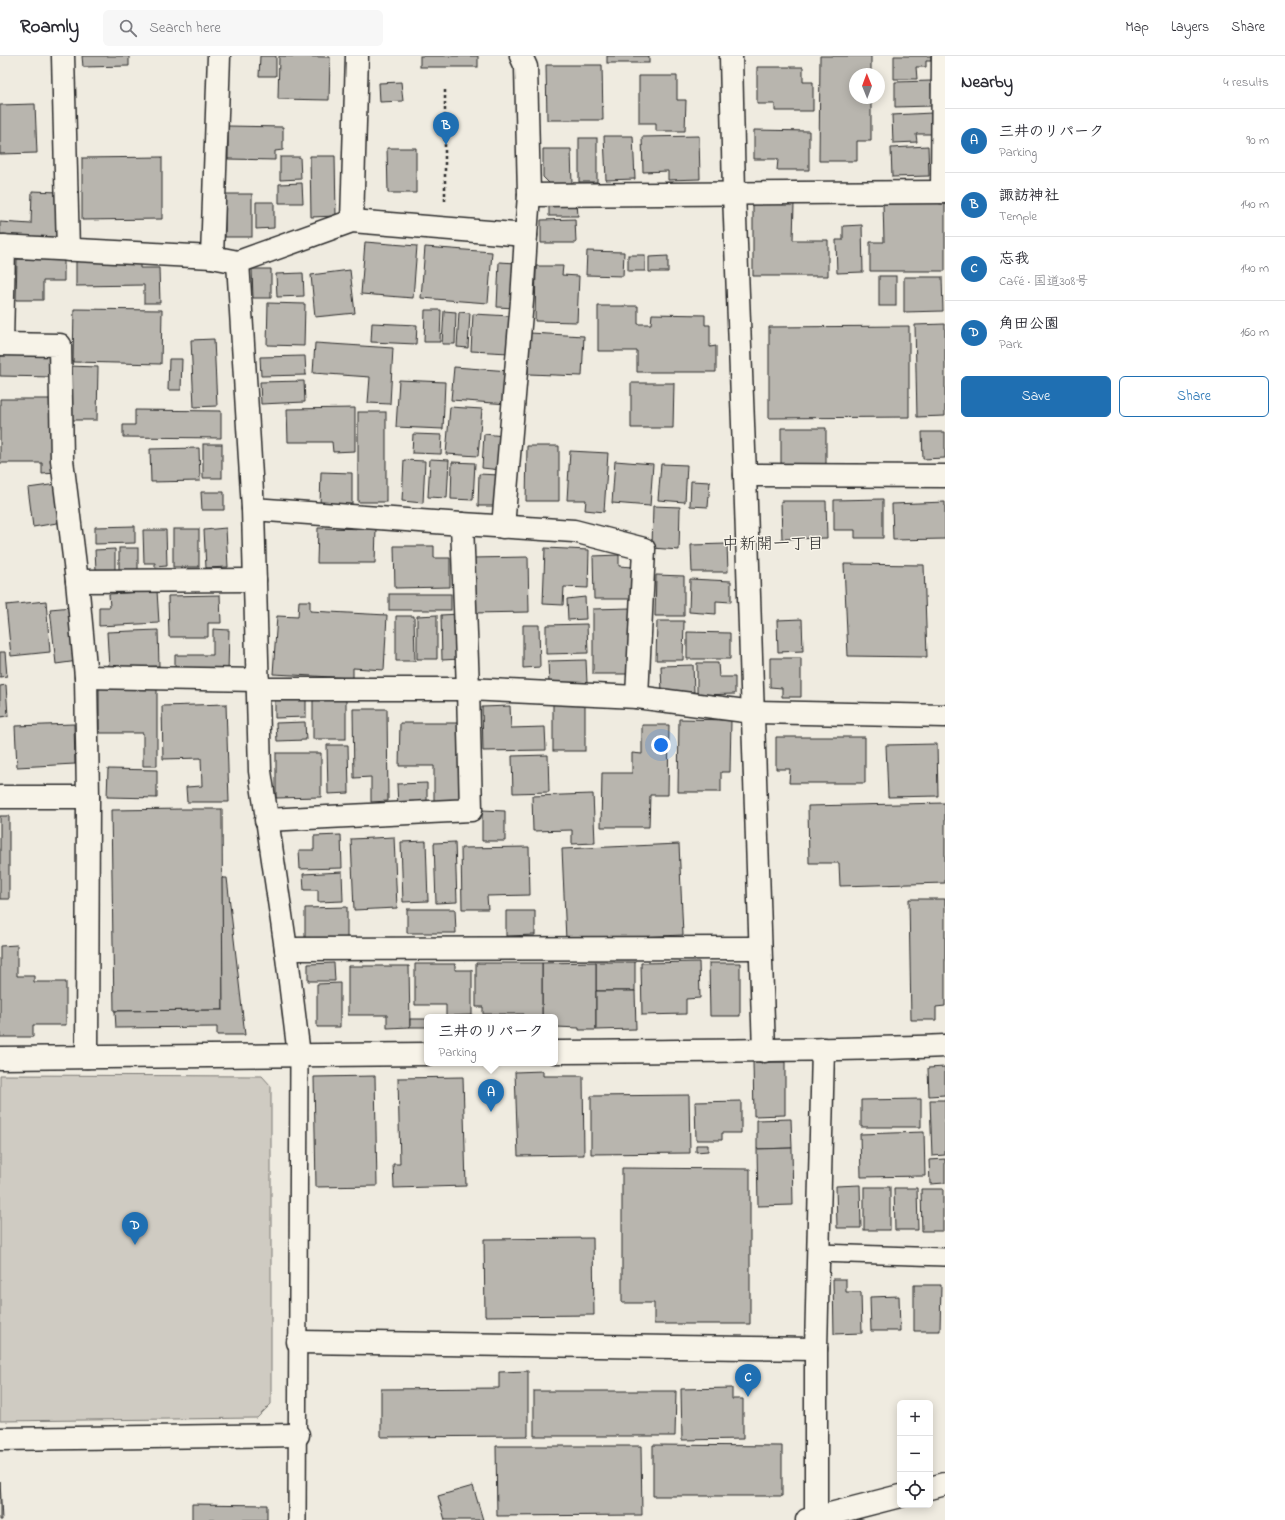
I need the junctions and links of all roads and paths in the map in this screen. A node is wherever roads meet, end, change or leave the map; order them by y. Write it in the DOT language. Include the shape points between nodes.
graph roads {
  1 [pos="63,56"];
  2 [pos="219,56"];
  3 [pos="357,56"];
  4 [pos="521,56"];
  5 [pos="731,56"];
  6 [pos="943,56"];
  7 [pos="445,90"];
  8 [pos="943,192"];
  9 [pos="734,193"];
  10 [pos="529,196"];
  11 [pos="352,221"];
  12 [pos="446,228"];
  13 [pos="526,235"];
  14 [pos="2,246"];
  15 [pos="68,250"];
  16 [pos="212,257"];
  17 [pos="238,262"];
  18 [pos="1,344"];
  19 [pos="745,475"];
  20 [pos="945,476"];
  21 [pos="253,509"];
  22 [pos="462,524"];
  23 [pos="503,527"];
  24 [pos="255,580"];
  25 [pos="77,581"];
  26 [pos="86,677"];
  27 [pos="258,684"];
  28 [pos="468,689"];
  29 [pos="637,697"];
  30 [pos="753,712"];
  31 [pos="945,716"];
  32 [pos="0,797"];
  33 [pos="88,797"];
  34 [pos="266,820"];
  35 [pos="760,948"];
  36 [pos="286,949"];
  37 [pos="945,1046"];
  38 [pos="823,1049"];
  39 [pos="764,1051"];
  40 [pos="558,1052"];
  41 [pos="424,1054"];
  42 [pos="299,1055"];
  43 [pos="87,1057"];
  44 [pos="0,1058"];
  45 [pos="818,1253"];
  46 [pos="945,1257"];
  47 [pos="298,1342"];
  48 [pos="816,1350"];
  49 [pos="298,1435"];
  50 [pos="0,1439"];
  51 [pos="945,1484"];
  52 [pos="933,1487"];
  53 [pos="897,1497"];
  54 [pos="813,1519"];
  55 [pos="297,1520"];
  1 -- 15 [label="main road"];
  2 -- 16 [label="main road"];
  3 -- 11 [label="main road"];
  4 -- 10 [label="main road" via="526,67"];
  5 -- 9 [label="main road"];
  6 -- 8 [label="main road"];
  7 -- 12 [label="path"];
  8 -- 9 [label="main road"];
  9 -- 10 [label="main road"];
  9 -- 19 [label="main road"];
  10 -- 13 [label="main road"];
  11 -- 12 [label="main road"];
  11 -- 17 [label="main road"];
  12 -- 13 [label="main road"];
  13 -- 23 [label="main road"];
  14 -- 15 [label="main road"];
  14 -- 18 [label="main road"];
  15 -- 16 [label="main road"];
  16 -- 17 [label="main road"];
  17 -- 21 [label="main road"];
  18 -- 25 [label="main road" via="60,345 62,460"];
  19 -- 20 [label="main road"];
  19 -- 30 [label="main road"];
  21 -- 22 [label="main road"];
  21 -- 24 [label="main road"];
  22 -- 23 [label="main road"];
  22 -- 28 [label="main road"];
  23 -- 29 [label="main road" via="574,530 644,549"];
  24 -- 25 [label="main road"];
  24 -- 27 [label="main road"];
  25 -- 26 [label="main road"];
  26 -- 27 [label="main road"];
  26 -- 33 [label="main road"];
  27 -- 28 [label="main road"];
  27 -- 34 [label="main road" via="260,771"];
  28 -- 29 [label="main road"];
  28 -- 34 [label="main road" via="471,810"];
  29 -- 30 [label="main road"];
  30 -- 31 [label="main road"];
  30 -- 35 [label="main road"];
  32 -- 33 [label="main road"];
  33 -- 43 [label="main road"];
  34 -- 36 [label="main road"];
  35 -- 36 [label="main road"];
  35 -- 39 [label="main road"];
  36 -- 42 [label="main road"];
  37 -- 38 [label="main road"];
  38 -- 39 [label="main road"];
  38 -- 45 [label="main road"];
  39 -- 40 [label="main road"];
  41 -- 42 [label="main road"];
  42 -- 43 [label="main road"];
  42 -- 47 [label="lane"];
  43 -- 44 [label="main road"];
  45 -- 46 [label="lane"];
  45 -- 48 [label="main road"];
  47 -- 48 [label="main road"];
  47 -- 49 [label="lane"];
  48 -- 54 [label="main road"];
  49 -- 50 [label="main road"];
  49 -- 55 [label="lane"];
  51 -- 52 [label="main road"];
  53 -- 54 [label="main road"];
}
